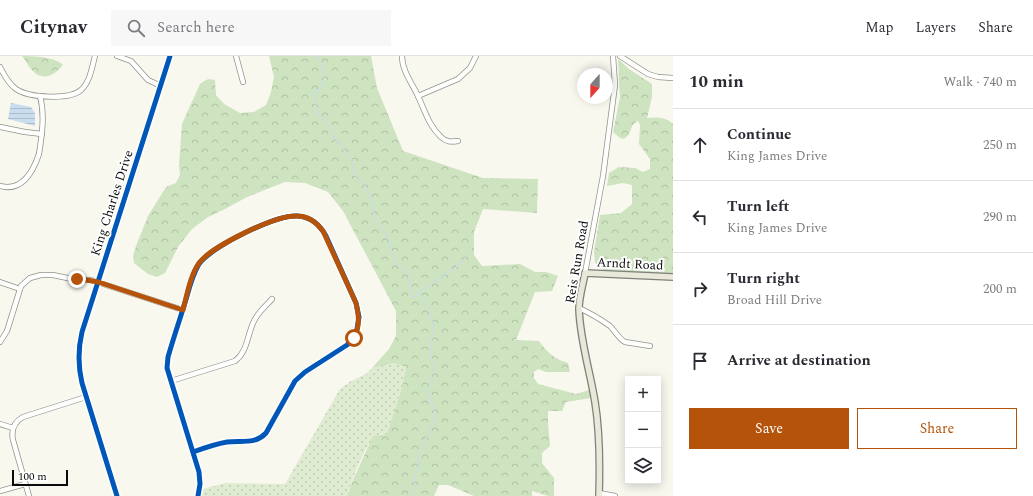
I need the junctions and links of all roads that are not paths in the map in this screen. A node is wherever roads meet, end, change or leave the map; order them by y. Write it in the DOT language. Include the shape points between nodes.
graph roads {
  1 [pos="95,56"];
  2 [pos="118,56"];
  3 [pos="170,56"];
  4 [pos="236,56"];
  5 [pos="402,56"];
  6 [pos="476,56"];
  7 [pos="613,56"];
  8 [pos="620,56"];
  9 [pos="0,67"];
  10 [pos="673,78"];
  11 [pos="243,82"];
  12 [pos="161,86"];
  13 [pos="40,96"];
  14 [pos="418,96"];
  15 [pos="0,127"];
  16 [pos="42,134"];
  17 [pos="458,141"];
  18 [pos="0,186"];
  19 [pos="585,273"];
  20 [pos="673,277"];
  21 [pos="0,282"];
  22 [pos="98,282"];
  23 [pos="20,289"];
  24 [pos="272,299"];
  25 [pos="579,308"];
  26 [pos="183,310"];
  27 [pos="0,342"];
  28 [pos="650,346"];
  29 [pos="171,381"];
  30 [pos="86,397"];
  31 [pos="0,424"];
  32 [pos="13,428"];
  33 [pos="193,452"];
  34 [pos="25,484"];
  35 [pos="0,491"];
  36 [pos="599,495"];
  37 [pos="29,496"];
  38 [pos="117,496"];
  39 [pos="198,496"];
  40 [pos="615,496"];
  1 -- 13 [label="street" via="87,83 80,91 70,95"];
  2 -- 12 [label="street" via="131,61 148,80"];
  3 -- 12 [label="street, King Charles Drive"];
  4 -- 11 [label="street"];
  5 -- 14 [label="street" via="407,77"];
  6 -- 14 [label="street" via="470,68 458,79"];
  7 -- 19 [label="street, Reis Run Road" via="615,90 603,176"];
  8 -- 10 [label="street" via="648,74"];
  9 -- 13 [label="street" via="17,90"];
  12 -- 22 [label="street, King Charles Drive"];
  13 -- 16 [label="street" via="43,114"];
  14 -- 17 [label="street" via="426,118 441,137 449,142"];
  15 -- 16 [label="street"];
  16 -- 18 [label="street" via="39,156 25,180 15,187"];
  19 -- 20 [label="main road, Arndt Road"];
  19 -- 25 [label="main road, Reis Run Road"];
  21 -- 23 [label="street"];
  22 -- 23 [label="street" via="40,274 30,278"];
  22 -- 26 [label="street"];
  22 -- 30 [label="street, King Charles Drive" via="79,347 80,373"];
  23 -- 27 [label="street" via="7,331"];
  24 -- 29 [label="street" via="256,317 245,350 240,357 235,361"];
  25 -- 28 [label="street" via="611,327 622,340"];
  25 -- 36 [label="main road, Reis Run Road" via="597,415"];
  26 -- 29 [label="street" via="168,356 167,368"];
  26 -- 33 [label="street" via="194,274 208,255 235,237 284,217 298,216 315,222 323,231 356,303 359,317 357,329 350,342 295,381 262,437 253,441 228,442"];
  29 -- 33 [label="street"];
  30 -- 32 [label="street" via="23,417"];
  30 -- 38 [label="street, King Charles Drive"];
  31 -- 32 [label="street"];
  32 -- 34 [label="street" via="13,440"];
  33 -- 39 [label="street" via="200,479"];
  34 -- 35 [label="street"];
  34 -- 37 [label="street"];
  36 -- 40 [label="street"];
}
